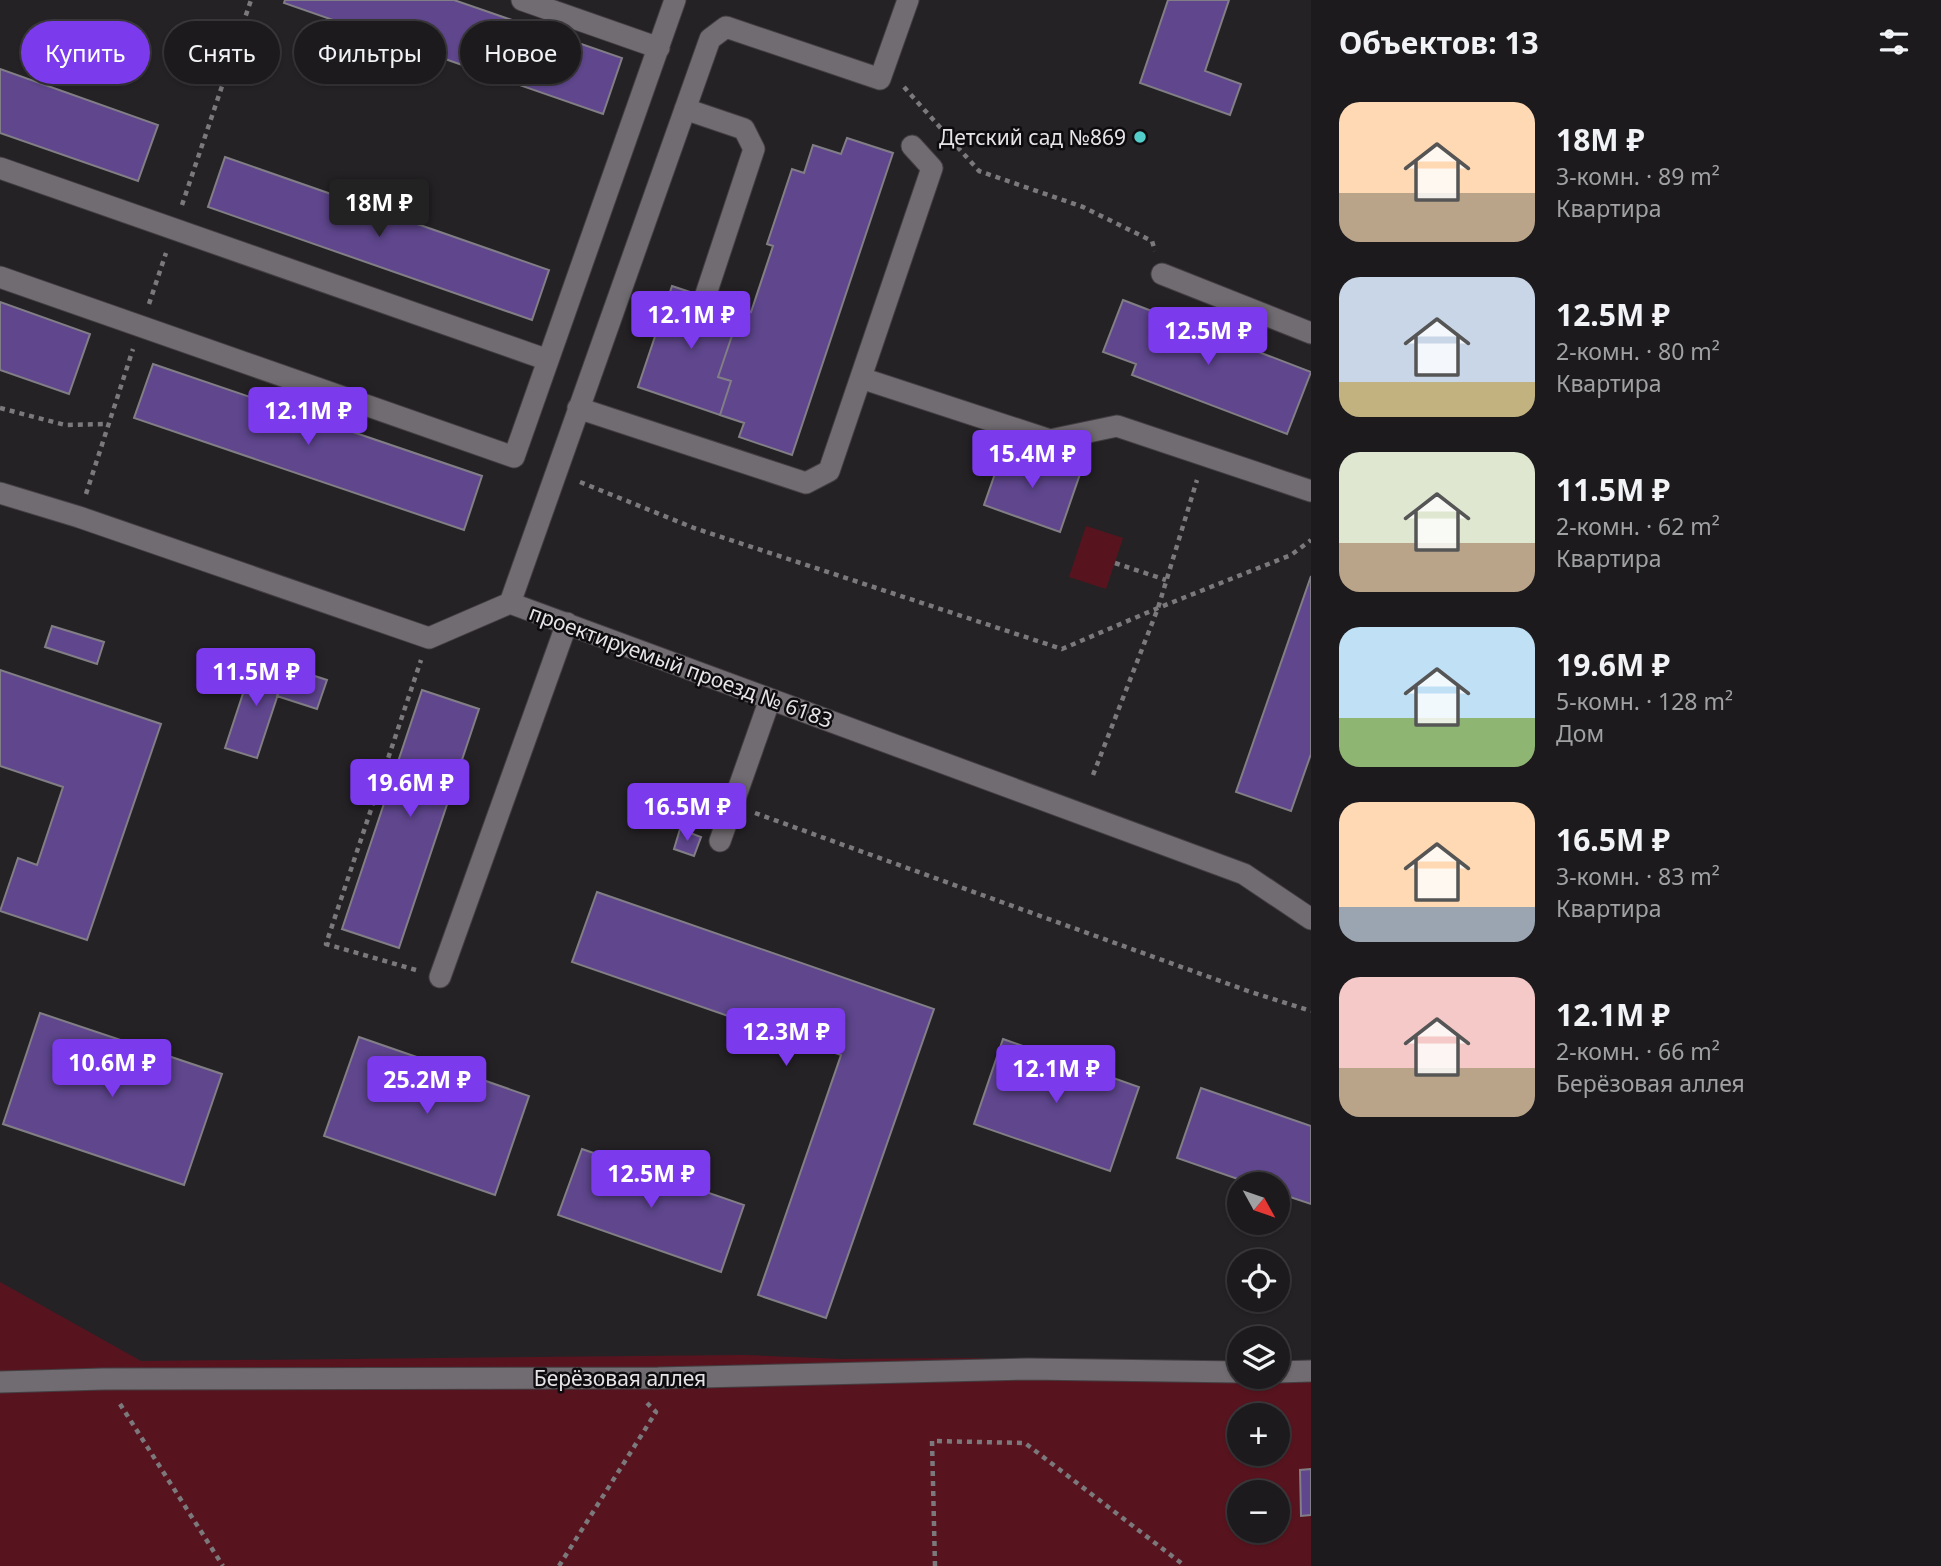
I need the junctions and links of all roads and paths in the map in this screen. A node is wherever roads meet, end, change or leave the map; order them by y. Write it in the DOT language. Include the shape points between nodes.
graph roads {
  1 [pos="522,0"];
  2 [pos="675,0"];
  3 [pos="908,0"];
  4 [pos="659,48"];
  5 [pos="880,79"];
  6 [pos="685,109"];
  7 [pos="912,146"];
  8 [pos="0,169"];
  9 [pos="1162,274"];
  10 [pos="0,277"];
  11 [pos="705,297"];
  12 [pos="1311,333"];
  13 [pos="548,360"];
  14 [pos="861,378"];
  15 [pos="0,408"];
  16 [pos="578,408"];
  17 [pos="1204,456"];
  18 [pos="555,472"];
  19 [pos="89,484"];
  20 [pos="1311,491"];
  21 [pos="0,493"];
  22 [pos="1311,540"];
  23 [pos="1115,563"];
  24 [pos="1166,580"];
  25 [pos="510,604"];
  26 [pos="1158,608"];
  27 [pos="566,624"];
  28 [pos="429,638"];
  29 [pos="770,699"];
  30 [pos="1093,775"];
  31 [pos="733,805"];
  32 [pos="720,841"];
  33 [pos="1310,915"];
  34 [pos="440,977"];
  35 [pos="1311,1011"];
  36 [pos="1311,1371"];
  37 [pos="1227,1372"];
  38 [pos="1290,1372"];
  39 [pos="622,1378"];
  40 [pos="104,1379"];
  41 [pos="0,1382"];
  42 [pos="223,1566"];
  43 [pos="559,1566"];
  44 [pos="935,1566"];
  45 [pos="1185,1566"];
  1 -- 4 [label="street"];
  2 -- 4 [label="street"];
  3 -- 5 [label="street"];
  4 -- 13 [label="street"];
  5 -- 6 [label="street" via="726,27 710,39"];
  5 -- 9 [label="path" via="904,87 979,171 1083,207 1153,241"];
  6 -- 11 [label="street" via="744,129 754,149"];
  6 -- 16 [label="street"];
  7 -- 14 [label="street" via="932,168"];
  8 -- 13 [label="street"];
  9 -- 12 [label="street"];
  10 -- 13 [label="street" via="514,457"];
  14 -- 16 [label="street" via="830,471 806,483"];
  14 -- 17 [label="street" via="1050,440 1117,426"];
  15 -- 19 [label="path" via="65,425 107,424"];
  16 -- 18 [label="street"];
  17 -- 20 [label="street"];
  17 -- 24 [label="path"];
  18 -- 25 [label="street"];
  18 -- 26 [label="path" via="694,528 1062,649"];
  21 -- 28 [label="street"];
  22 -- 26 [label="path" via="1291,555"];
  23 -- 24 [label="path"];
  24 -- 26 [label="path"];
  25 -- 27 [label="street, проектируемый проезд № 6183"];
  25 -- 28 [label="street, проектируемый проезд № 6183"];
  26 -- 30 [label="path"];
  27 -- 29 [label="street, проектируемый проезд № 6183"];
  27 -- 34 [label="street"];
  28 -- 34 [label="path" via="326,944"];
  29 -- 31 [label="street"];
  29 -- 33 [label="street, проектируемый проезд № 6183" via="1244,874"];
  31 -- 32 [label="street"];
  31 -- 35 [label="path"];
  36 -- 38 [label="street"];
  37 -- 39 [label="street, Берёзовая аллея" via="1028,1369"];
  39 -- 40 [label="street, Берёзовая аллея"];
  39 -- 43 [label="path" via="656,1412"];
  40 -- 41 [label="street, Берёзовая аллея"];
  40 -- 42 [label="path"];
  44 -- 45 [label="path" via="932,1441 1025,1443"];
}
